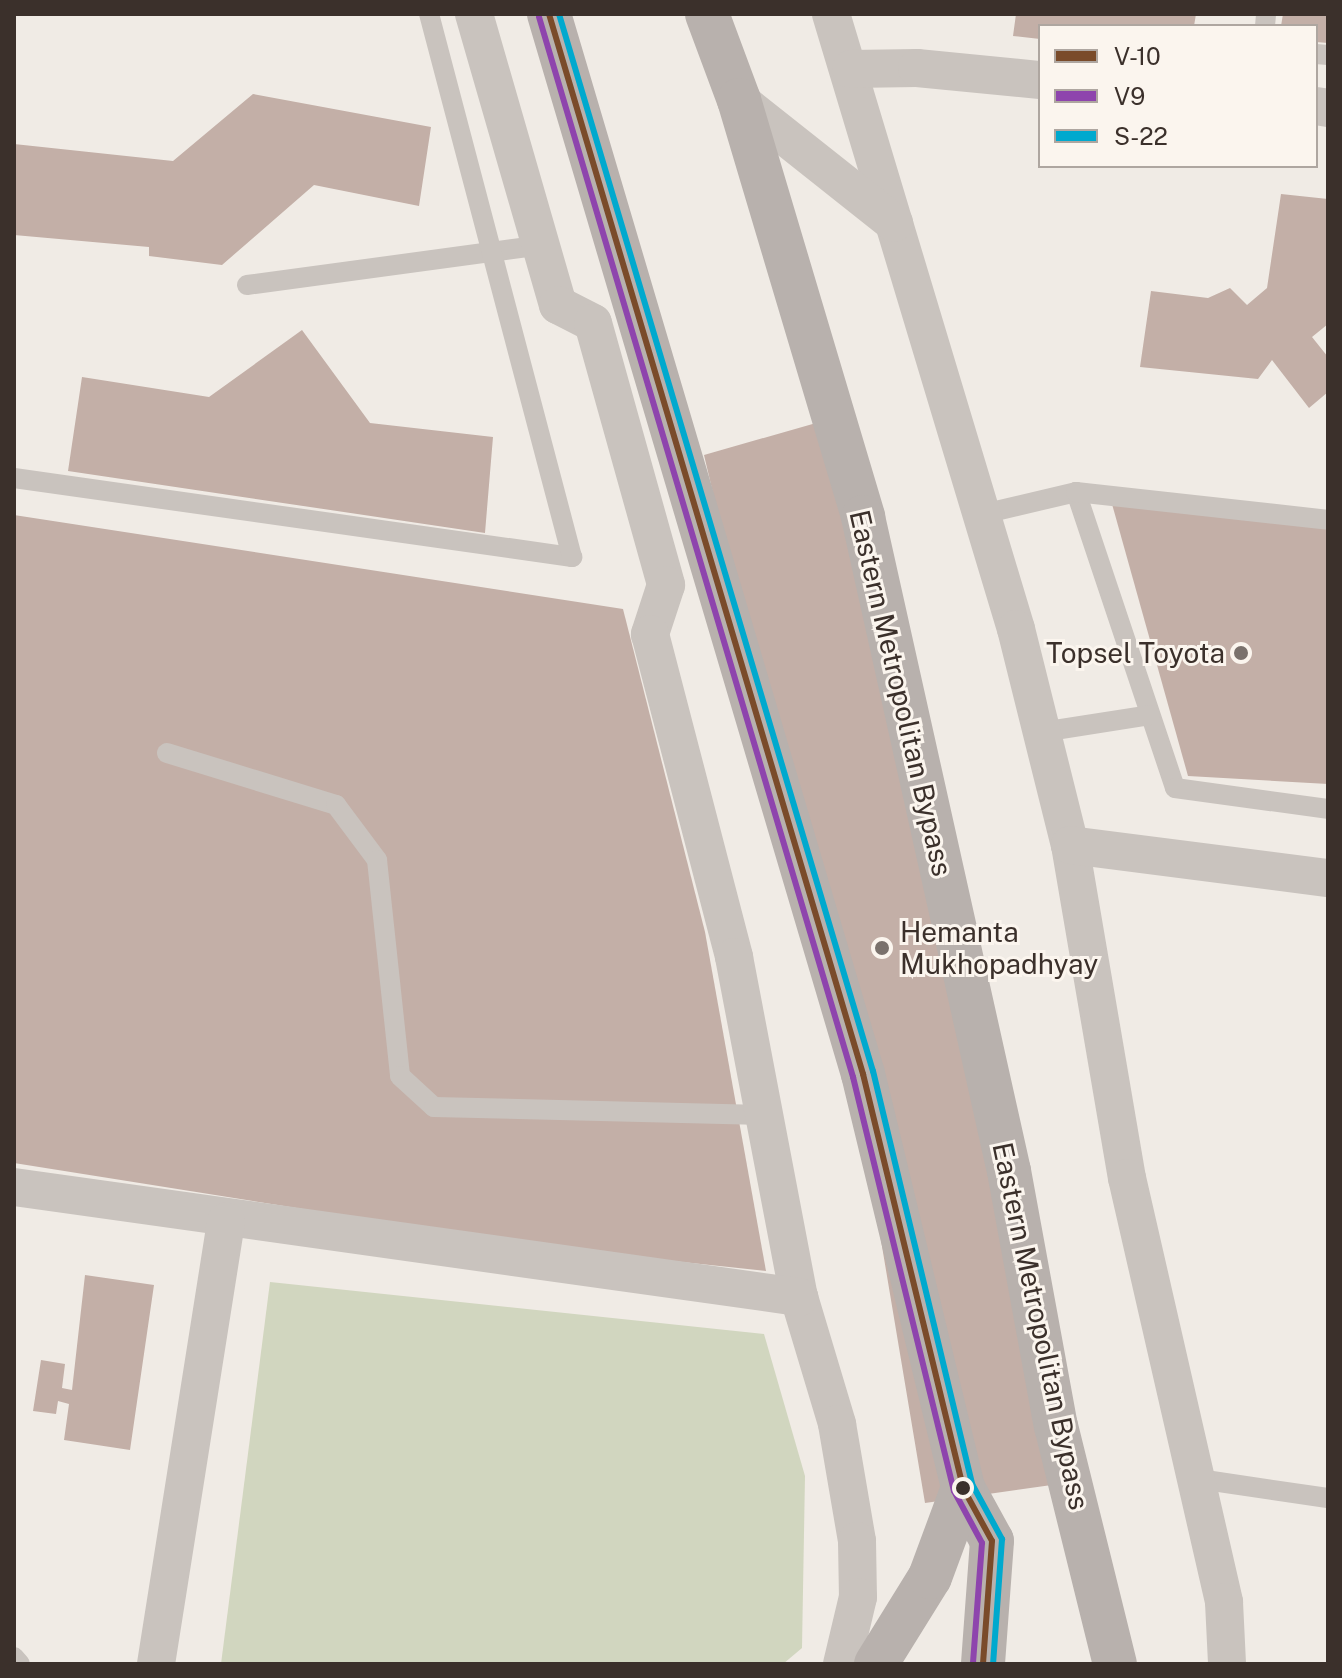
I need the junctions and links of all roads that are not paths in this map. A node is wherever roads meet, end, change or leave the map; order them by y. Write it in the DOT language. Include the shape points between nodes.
graph roads {
  1 [pos="429,14"];
  2 [pos="474,14"];
  3 [pos="549,14"];
  4 [pos="707,14"];
  5 [pos="831,14"];
  6 [pos="851,69"];
  7 [pos="1038,80"];
  8 [pos="739,100"];
  9 [pos="894,223"];
  10 [pos="542,245"];
  11 [pos="492,256"];
  12 [pos="247,285"];
  13 [pos="14,478"];
  14 [pos="1076,492"];
  15 [pos="983,514"];
  16 [pos="1328,520"];
  17 [pos="1150,715"];
  18 [pos="1042,732"];
  19 [pos="167,753"];
  20 [pos="1328,809"];
  21 [pos="1070,845"];
  22 [pos="1328,878"];
  23 [pos="764,1115"];
  24 [pos="14,1187"];
  25 [pos="226,1221"];
  26 [pos="799,1297"];
  27 [pos="1192,1478"];
  28 [pos="963,1488"];
  29 [pos="1328,1498"];
  30 [pos="14,1657"];
  31 [pos="20,1664"];
  32 [pos="156,1664"];
  33 [pos="842,1664"];
  34 [pos="876,1664"];
  35 [pos="983,1664"];
  36 [pos="1115,1664"];
  37 [pos="1227,1664"];
  1 -- 11 [label="lane"];
  2 -- 10 [label="street"];
  3 -- 28 [label="main road" via="863,1074"];
  4 -- 8 [label="main road, Eastern Metropolitan Bypass"];
  5 -- 6 [label="street"];
  6 -- 7 [label="street" via="917,68"];
  6 -- 9 [label="street"];
  8 -- 9 [label="street"];
  8 -- 36 [label="main road, Eastern Metropolitan Bypass" via="863,517 1009,1171 1056,1426"];
  9 -- 15 [label="street"];
  10 -- 11 [label="lane"];
  10 -- 23 [label="street" via="558,305 593,323 666,585 650,634 734,957"];
  11 -- 12 [label="lane"];
  11 -- 13 [label="lane" via="572,557"];
  14 -- 15 [label="lane"];
  14 -- 16 [label="lane"];
  14 -- 17 [label="lane"];
  15 -- 18 [label="street"];
  17 -- 18 [label="lane"];
  17 -- 20 [label="lane" via="1175,788"];
  18 -- 21 [label="street"];
  19 -- 23 [label="lane" via="336,805 377,860 400,1076 434,1107"];
  21 -- 22 [label="street"];
  21 -- 27 [label="street" via="1127,1178"];
  23 -- 26 [label="street"];
  24 -- 25 [label="street"];
  25 -- 26 [label="street"];
  25 -- 32 [label="street"];
  26 -- 33 [label="street" via="837,1424 857,1541 858,1597"];
  27 -- 29 [label="lane"];
  27 -- 37 [label="street" via="1224,1602"];
  28 -- 34 [label="main road" via="930,1577"];
  28 -- 35 [label="main road" via="992,1541"];
  30 -- 31 [label="lane"];
}
